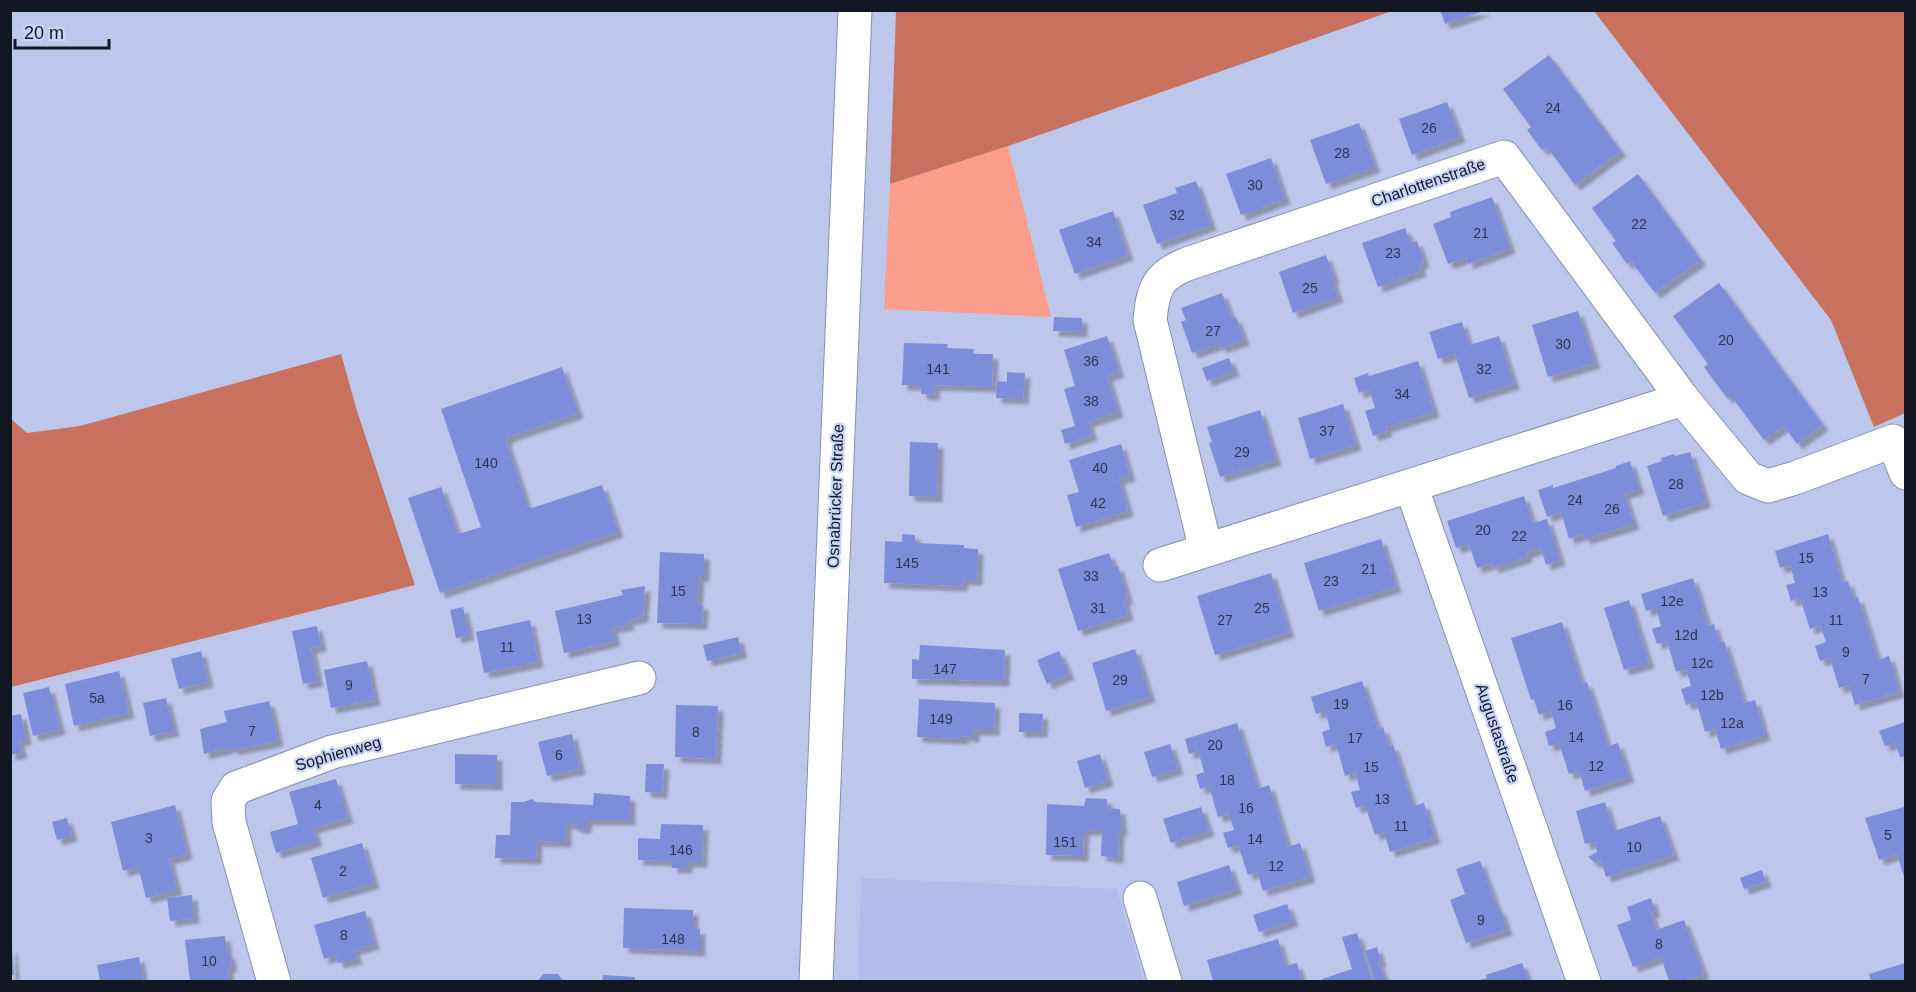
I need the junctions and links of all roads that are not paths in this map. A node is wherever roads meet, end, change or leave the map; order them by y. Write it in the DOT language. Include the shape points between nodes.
graph roads {
  1 [pos="855,10"];
  2 [pos="1683,399"];
  3 [pos="1905,472"];
  4 [pos="1411,486"];
  5 [pos="1206,550"];
  6 [pos="1160,565"];
  7 [pos="639,678"];
  8 [pos="1140,898"];
  9 [pos="274,981"];
  10 [pos="816,981"];
  11 [pos="1165,981"];
  12 [pos="1584,981"];
  1 -- 10 [label="street, Osnabrücker Straße"];
  2 -- 3 [label="street, Charlottenstraße" via="1748,478 1768,486 1893,441"];
  2 -- 4 [label="street"];
  2 -- 5 [label="street, Charlottenstraße" via="1504,157 1188,264 1160,281 1152,297 1150,320"];
  4 -- 5 [label="street"];
  4 -- 12 [label="street, Augustastraße"];
  5 -- 6 [label="street"];
  7 -- 9 [label="street, Sophienweg" via="332,753 236,788 228,801 229,822"];
  8 -- 11 [label="street"];
}
